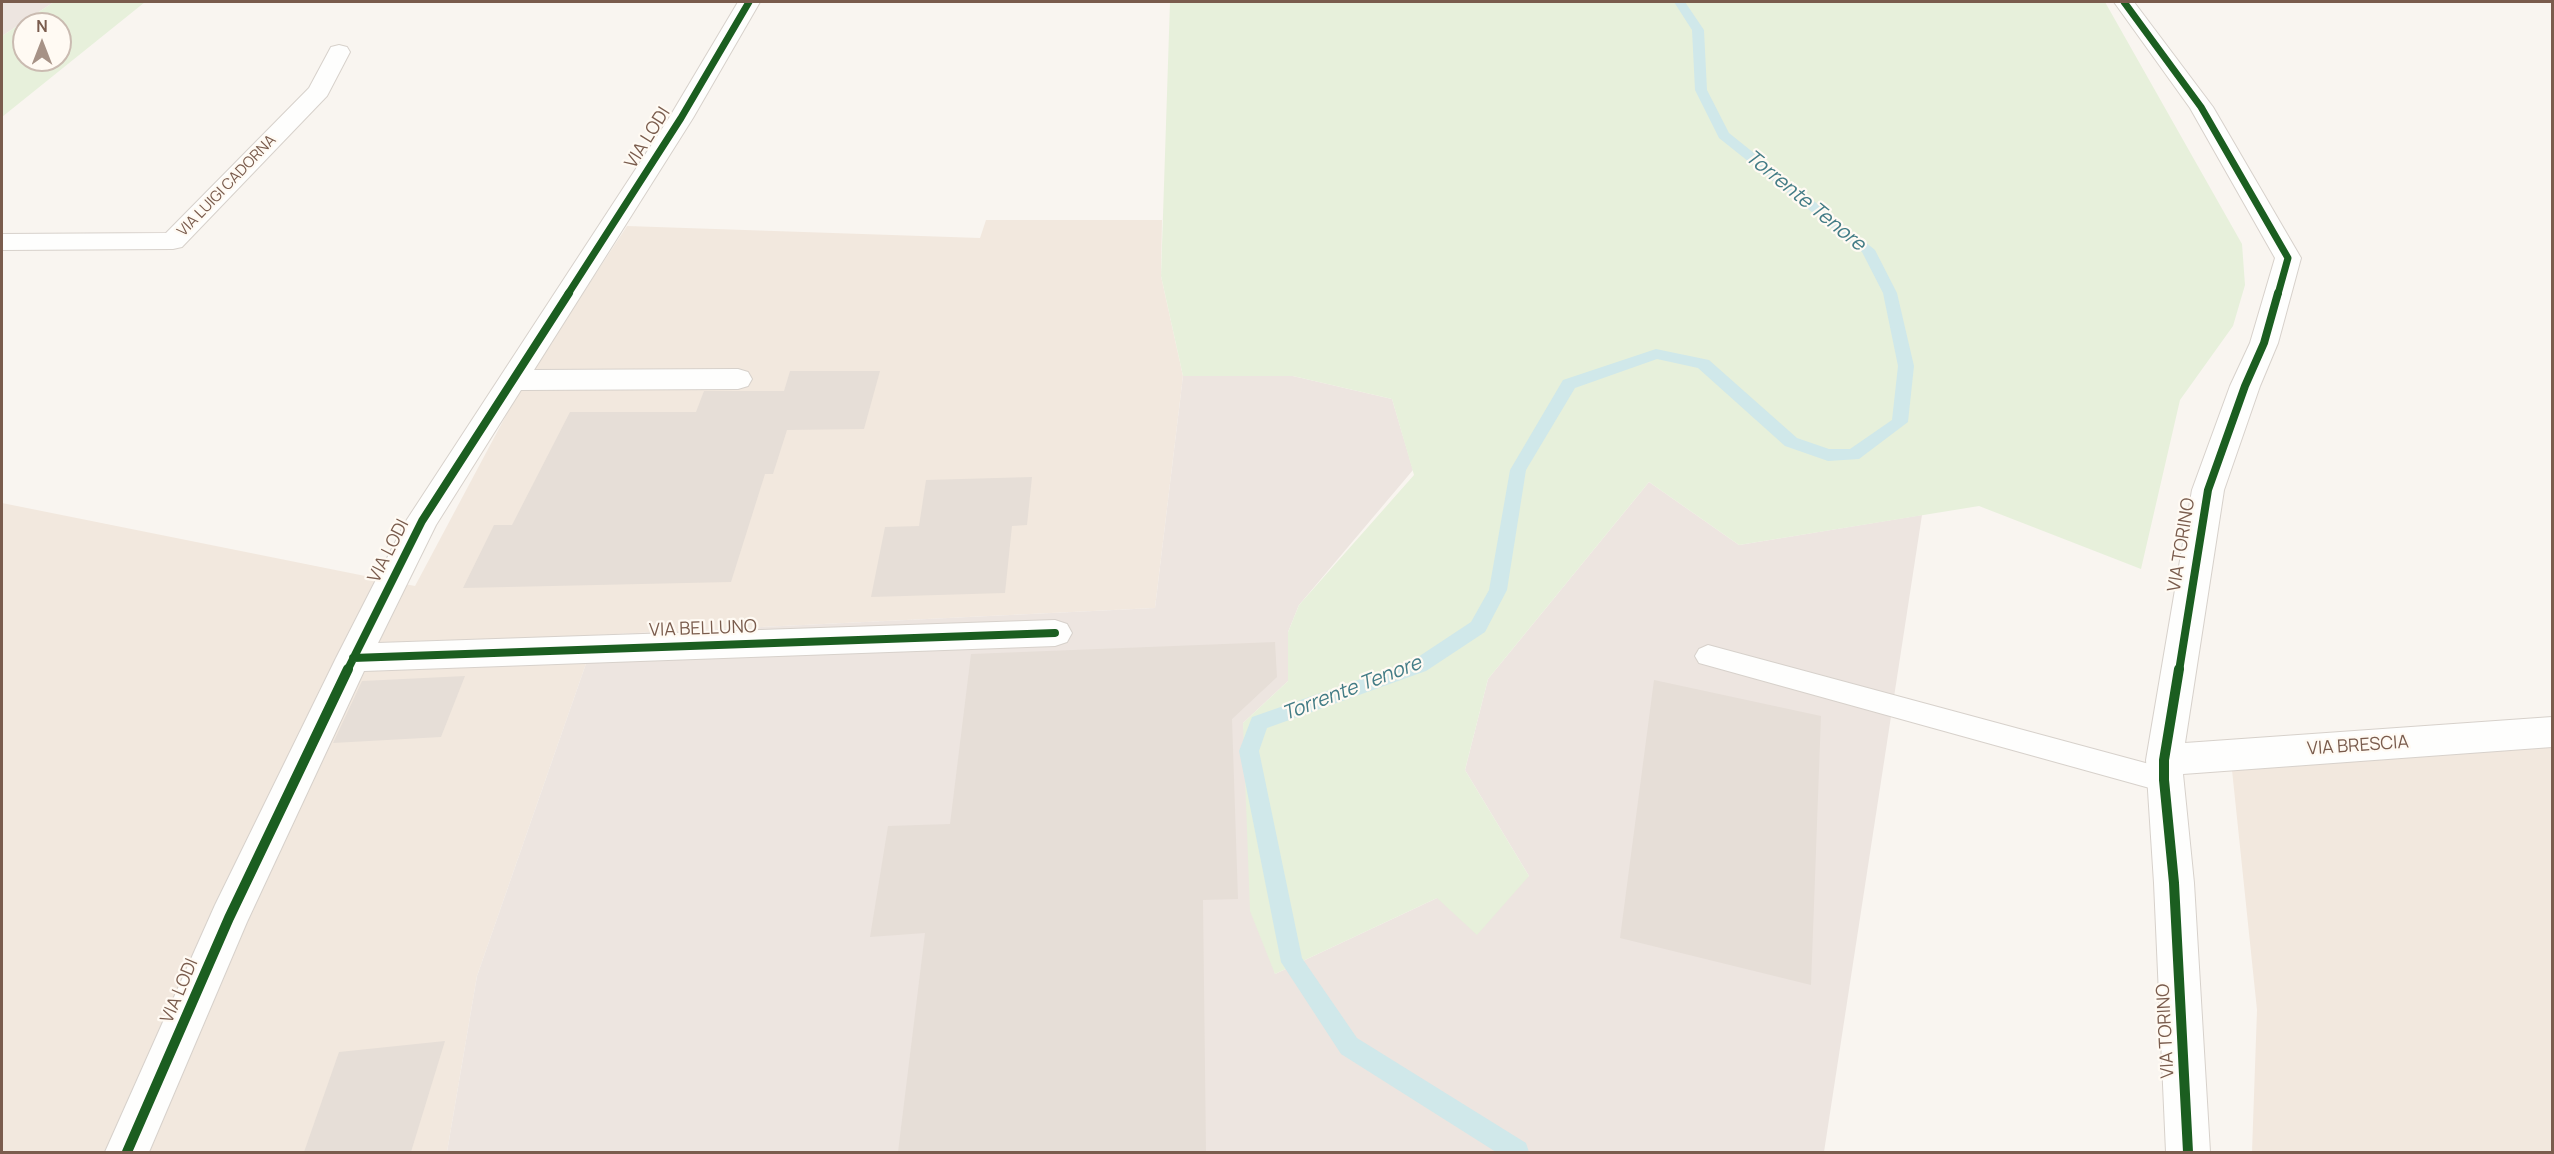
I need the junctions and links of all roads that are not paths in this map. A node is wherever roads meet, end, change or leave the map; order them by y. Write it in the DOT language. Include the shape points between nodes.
graph roads {
  1 [pos="748,2"];
  2 [pos="2124,2"];
  3 [pos="339,52"];
  4 [pos="2,242"];
  5 [pos="738,378"];
  6 [pos="513,380"];
  7 [pos="1054,633"];
  8 [pos="1708,656"];
  9 [pos="353,658"];
  10 [pos="2553,732"];
  11 [pos="2164,770"];
  12 [pos="127,1152"];
  13 [pos="2188,1152"];
  1 -- 6 [label="street, VIA LODI" via="681,118"];
  2 -- 11 [label="street, VIA TORINO" via="2201,107 2288,258 2264,343 2208,490"];
  3 -- 4 [label="street, VIA LUIGI CADORNA" via="319,91 172,241"];
  5 -- 6 [label="street"];
  6 -- 9 [label="street, VIA LODI" via="422,520"];
  7 -- 9 [label="street, VIA BELLUNO"];
  8 -- 11 [label="lane"];
  9 -- 12 [label="street, VIA LODI" via="229,918"];
  10 -- 11 [label="street, VIA BRESCIA"];
  11 -- 13 [label="street, VIA TORINO"];
}
